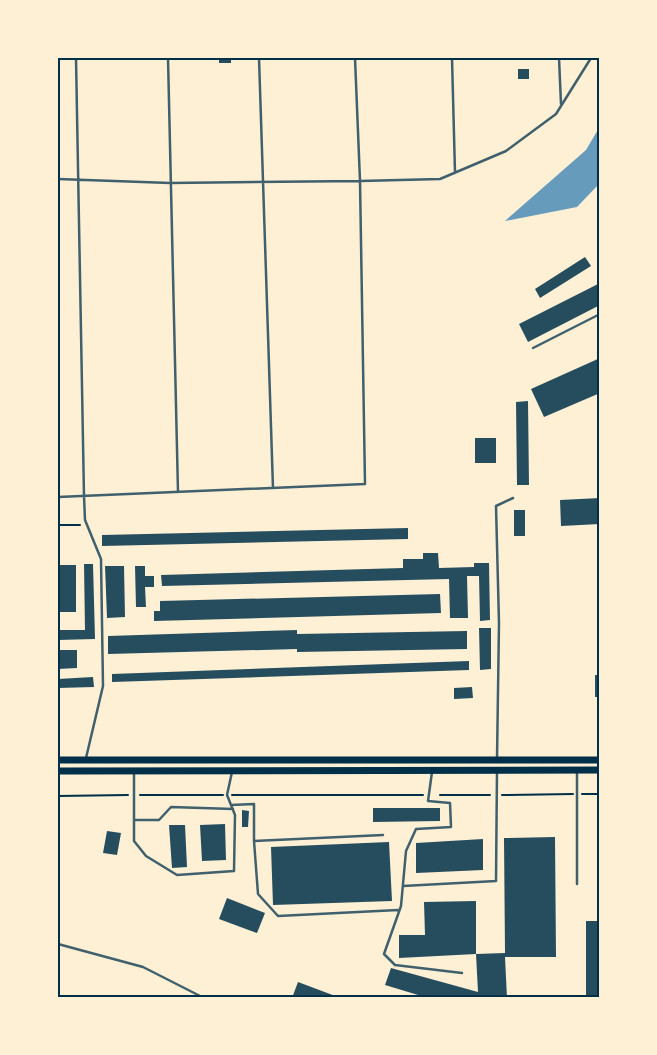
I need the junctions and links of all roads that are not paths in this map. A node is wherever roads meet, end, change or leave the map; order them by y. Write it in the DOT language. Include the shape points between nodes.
graph roads {
  1 [pos="76,58"];
  2 [pos="168,58"];
  3 [pos="259,58"];
  4 [pos="355,58"];
  5 [pos="452,58"];
  6 [pos="559,58"];
  7 [pos="591,58"];
  8 [pos="561,106"];
  9 [pos="455,172"];
  10 [pos="58,179"];
  11 [pos="78,179"];
  12 [pos="263,182"];
  13 [pos="360,182"];
  14 [pos="170,183"];
  15 [pos="600,314"];
  16 [pos="533,348"];
  17 [pos="274,488"];
  18 [pos="178,492"];
  19 [pos="84,496"];
  20 [pos="58,497"];
  21 [pos="513,498"];
  22 [pos="58,760"];
  23 [pos="86,760"];
  24 [pos="600,760"];
  25 [pos="497,761"];
  26 [pos="577,770"];
  27 [pos="600,770"];
  28 [pos="58,771"];
  29 [pos="233,771"];
  30 [pos="432,771"];
  31 [pos="497,771"];
  32 [pos="134,772"];
  33 [pos="231,805"];
  34 [pos="233,809"];
  35 [pos="134,820"];
  36 [pos="383,835"];
  37 [pos="254,841"];
  38 [pos="576,884"];
  39 [pos="402,886"];
  40 [pos="399,910"];
  41 [pos="58,944"];
  42 [pos="462,973"];
  43 [pos="204,998"];
  1 -- 11 [label="lane"];
  2 -- 14 [label="lane"];
  3 -- 12 [label="lane"];
  4 -- 13 [label="lane"];
  5 -- 9 [label="lane"];
  6 -- 8 [label="lane"];
  7 -- 8 [label="lane"];
  8 -- 9 [label="lane" via="556,114 506,151"];
  9 -- 13 [label="lane" via="440,179"];
  10 -- 11 [label="lane"];
  11 -- 14 [label="lane"];
  11 -- 19 [label="lane"];
  12 -- 13 [label="lane"];
  12 -- 14 [label="lane"];
  12 -- 17 [label="lane"];
  13 -- 17 [label="lane" via="365,484"];
  14 -- 18 [label="lane"];
  15 -- 16 [label="lane"];
  17 -- 18 [label="lane"];
  18 -- 19 [label="lane"];
  19 -- 20 [label="lane"];
  19 -- 23 [label="lane" via="87,525 101,559 103,686"];
  21 -- 25 [label="lane" via="496,506 499,623"];
  22 -- 23 [label="main road"];
  23 -- 25 [label="main road"];
  24 -- 25 [label="main road"];
  26 -- 27 [label="main road"];
  26 -- 31 [label="main road"];
  26 -- 38 [label="lane"];
  28 -- 32 [label="main road"];
  29 -- 30 [label="main road"];
  29 -- 32 [label="main road"];
  29 -- 33 [label="lane" via="227,794"];
  30 -- 31 [label="main road"];
  30 -- 39 [label="lane" via="428,801 450,803 451,827 416,829 406,851"];
  31 -- 39 [label="lane" via="496,881"];
  32 -- 35 [label="lane"];
  33 -- 34 [label="lane"];
  33 -- 37 [label="lane" via="254,804"];
  34 -- 35 [label="lane" via="171,807 159,820"];
  34 -- 35 [label="lane" via="234,871 177,875 146,856 134,841"];
  36 -- 37 [label="lane"];
  37 -- 40 [label="lane" via="258,894 278,916"];
  39 -- 40 [label="lane"];
  40 -- 42 [label="lane" via="384,954 395,965"];
  41 -- 43 [label="lane" via="143,967"];
}
